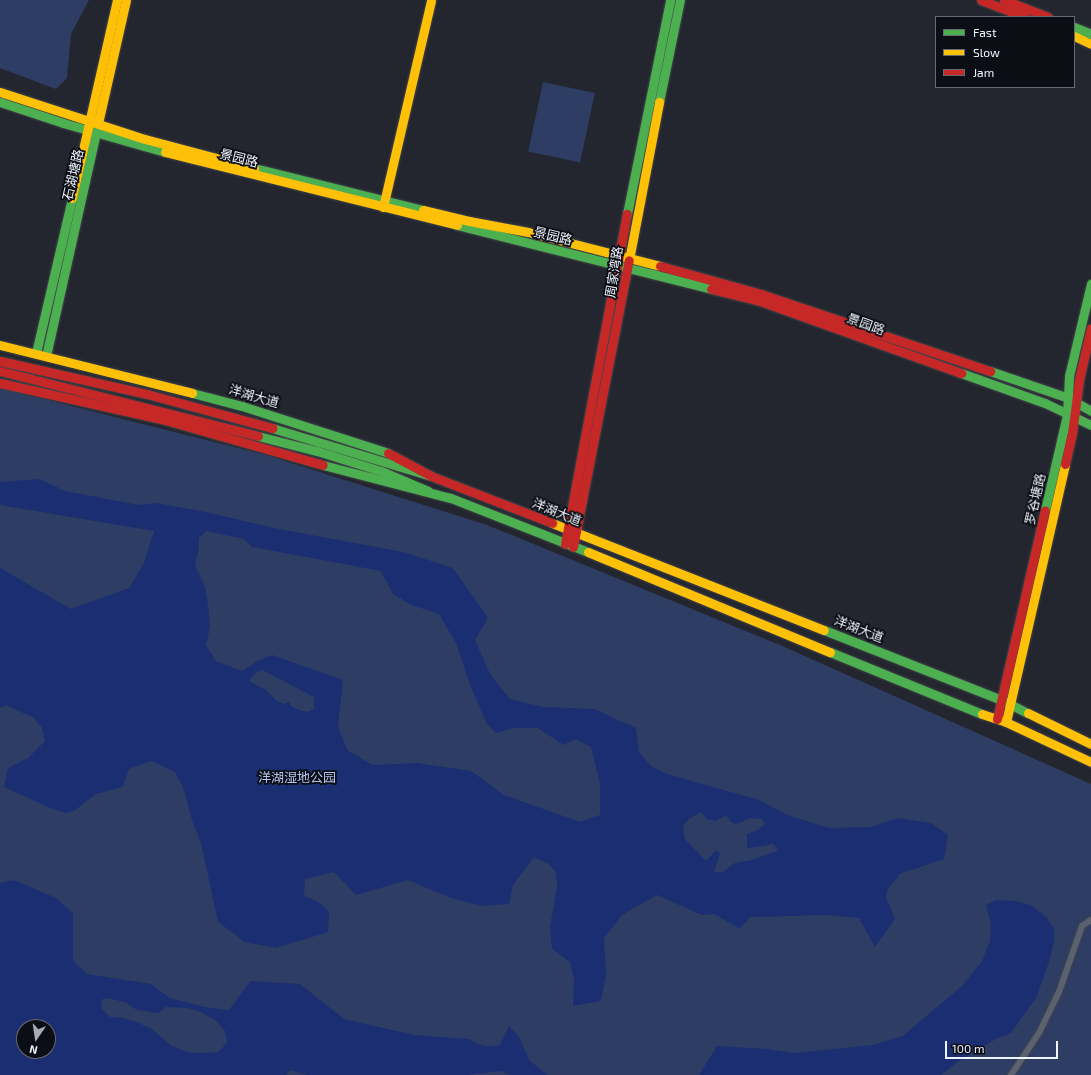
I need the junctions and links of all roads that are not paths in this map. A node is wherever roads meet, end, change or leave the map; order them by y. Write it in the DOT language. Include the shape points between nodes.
graph roads {
  1 [pos="117,0"];
  2 [pos="126,0"];
  3 [pos="424,0"];
  4 [pos="430,0"];
  5 [pos="670,0"];
  6 [pos="680,0"];
  7 [pos="981,0"];
  8 [pos="1004,0"];
  9 [pos="1021,16"];
  10 [pos="1045,16"];
  11 [pos="1075,27"];
  12 [pos="1091,34"];
  13 [pos="1075,36"];
  14 [pos="1091,44"];
  15 [pos="0,92"];
  16 [pos="0,102"];
  17 [pos="93,128"];
  18 [pos="381,204"];
  19 [pos="619,255"];
  20 [pos="629,263"];
  21 [pos="617,265"];
  22 [pos="1091,284"];
  23 [pos="1091,328"];
  24 [pos="0,345"];
  25 [pos="36,353"];
  26 [pos="46,356"];
  27 [pos="0,361"];
  28 [pos="0,371"];
  29 [pos="0,383"];
  30 [pos="1066,397"];
  31 [pos="1077,404"];
  32 [pos="1091,411"];
  33 [pos="1071,417"];
  34 [pos="1091,425"];
  35 [pos="317,446"];
  36 [pos="431,476"];
  37 [pos="428,491"];
  38 [pos="572,532"];
  39 [pos="569,545"];
  40 [pos="1006,702"];
  41 [pos="997,719"];
  42 [pos="1006,722"];
  43 [pos="1091,744"];
  44 [pos="1091,762"];
  45 [pos="1091,920"];
  46 [pos="1011,1075"];
  1 -- 17 [label="main road, 石湖塘路"];
  2 -- 17 [label="main road, 石湖塘路"];
  3 -- 18 [label="main road"];
  4 -- 18 [label="main road"];
  5 -- 19 [label="main road, 周家湾路"];
  6 -- 20 [label="main road, 周家湾路"];
  7 -- 9 [label="main road"];
  8 -- 10 [label="main road"];
  11 -- 12 [label="main road"];
  13 -- 14 [label="main road"];
  15 -- 17 [label="main road, 景园路"];
  16 -- 17 [label="main road, 景园路"];
  17 -- 18 [label="main road, 景园路"];
  17 -- 25 [label="main road, 石湖塘路"];
  17 -- 26 [label="main road, 石湖塘路"];
  18 -- 19 [label="main road, 景园路" via="528,232"];
  18 -- 21 [label="main road, 景园路"];
  19 -- 20 [label="main road, 景园路"];
  19 -- 21 [label="main road, 周家湾路"];
  20 -- 21 [label="main road, 景园路"];
  20 -- 30 [label="main road, 景园路" via="761,294"];
  20 -- 33 [label="main road, 景园路" via="760,301 833,326 1045,403"];
  20 -- 38 [label="main road, 周家湾路"];
  21 -- 38 [label="main road, 周家湾路"];
  22 -- 30 [label="main road, 罗谷塘路"];
  23 -- 31 [label="main road, 罗谷塘路" via="1079,380"];
  24 -- 25 [label="main road, 洋湖大道"];
  25 -- 26 [label="main road, 洋湖大道"];
  26 -- 36 [label="main road, 洋湖大道" via="242,406 312,427 384,451"];
  27 -- 35 [label="main road" via="147,394"];
  28 -- 35 [label="main road"];
  29 -- 37 [label="main road, 洋湖大道" via="164,420 353,474"];
  30 -- 31 [label="main road, 景园路"];
  30 -- 33 [label="main road, 罗谷塘路"];
  31 -- 32 [label="main road, 景园路"];
  31 -- 33 [label="main road, 罗谷塘路"];
  33 -- 34 [label="main road, 景园路"];
  33 -- 40 [label="main road, 罗谷塘路"];
  35 -- 36 [label="main road"];
  35 -- 37 [label="main road"];
  36 -- 38 [label="main road, 洋湖大道"];
  37 -- 39 [label="main road, 洋湖大道"];
  38 -- 39 [label="main road, 周家湾路"];
  38 -- 40 [label="main road, 洋湖大道"];
  39 -- 41 [label="main road, 洋湖大道"];
  40 -- 41 [label="main road, 罗谷塘路"];
  40 -- 42 [label="main road"];
  40 -- 43 [label="main road, 洋湖大道"];
  41 -- 42 [label="main road, 洋湖大道"];
  42 -- 44 [label="main road, 洋湖大道"];
  45 -- 46 [label="street" via="1082,926 1059,992 1039,1033"];
}
